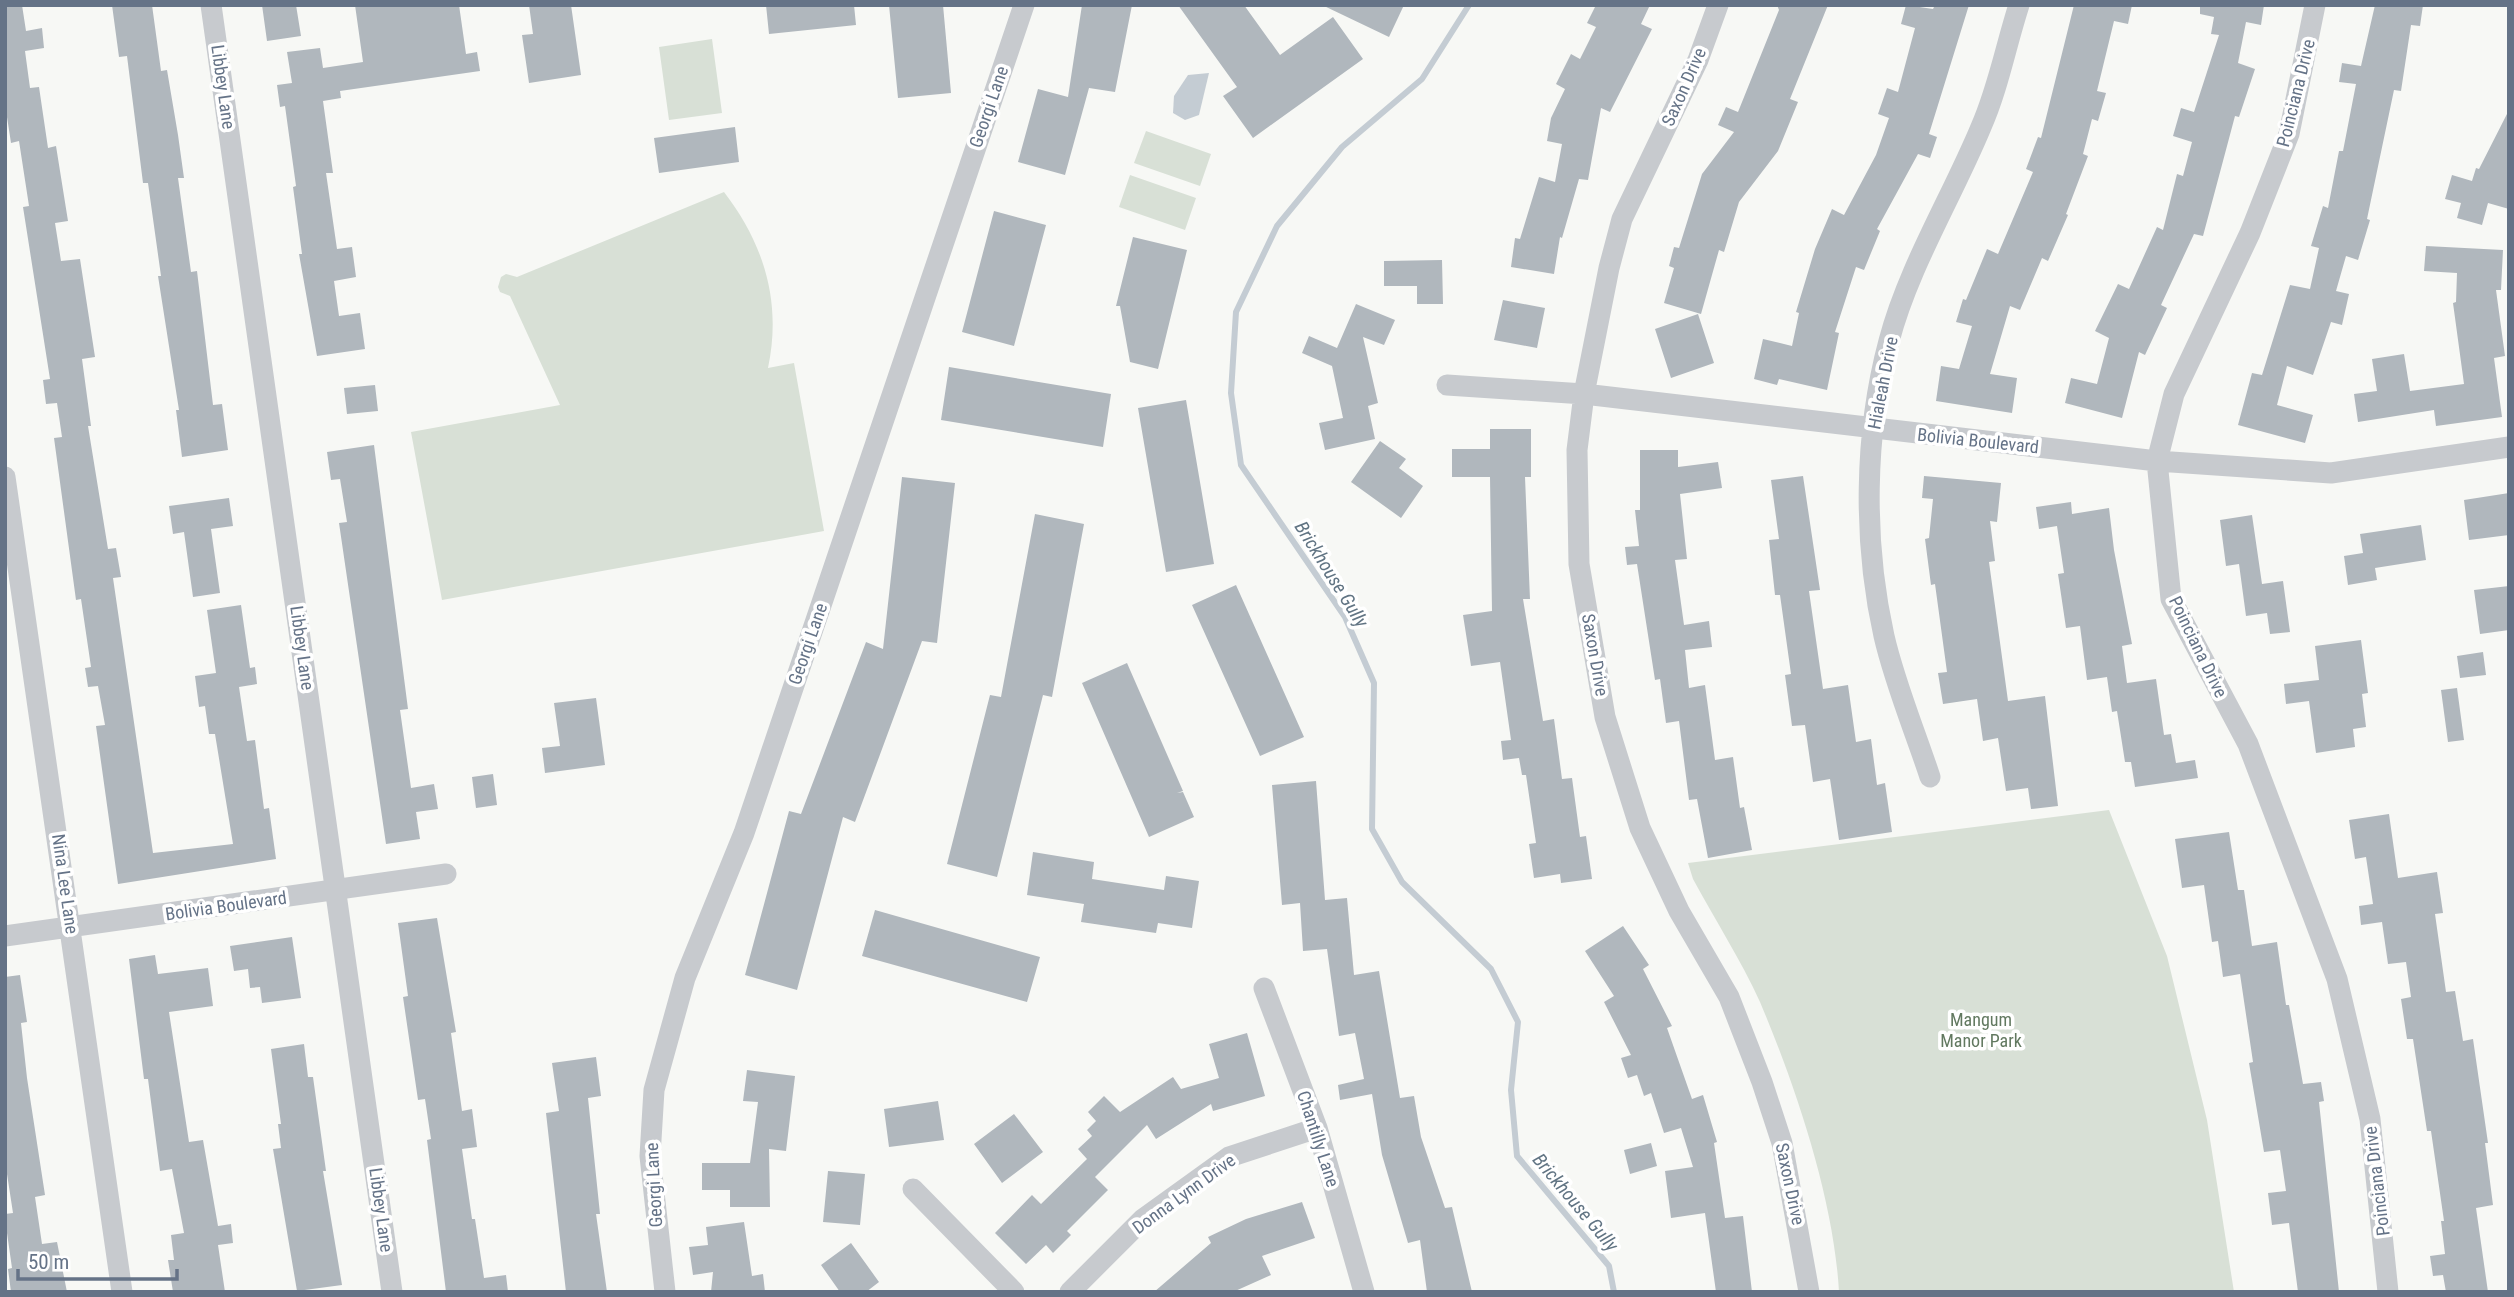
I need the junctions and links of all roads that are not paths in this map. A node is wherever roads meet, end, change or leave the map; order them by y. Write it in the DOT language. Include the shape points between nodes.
graph roads {
  1 [pos="211,5"];
  2 [pos="1024,5"];
  3 [pos="1718,5"];
  4 [pos="2018,5"];
  5 [pos="2315,5"];
  6 [pos="1447,385"];
  7 [pos="1584,394"];
  8 [pos="1873,430"];
  9 [pos="2509,447"];
  10 [pos="2157,461"];
  11 [pos="5,477"];
  12 [pos="1930,778"];
  13 [pos="446,874"];
  14 [pos="336,890"];
  15 [pos="71,926"];
  16 [pos="5,936"];
  17 [pos="1264,988"];
  18 [pos="1317,1128"];
  19 [pos="913,1189"];
  20 [pos="122,1292"];
  21 [pos="392,1292"];
  22 [pos="665,1292"];
  23 [pos="1014,1292"];
  24 [pos="1070,1292"];
  25 [pos="1364,1292"];
  26 [pos="1809,1292"];
  27 [pos="2388,1292"];
  1 -- 14 [label="street, Libbey Lane"];
  2 -- 22 [label="street, Georgi Lane" via="744,833 685,978 657,1077 650,1156"];
  3 -- 7 [label="street, Saxon Drive" via="1698,60 1622,219"];
  4 -- 8 [label="street, Hialeah Drive" via="1983,124 1888,342"];
  5 -- 10 [label="street, Poinciana Drive" via="2289,134 2250,233 2174,394"];
  6 -- 7 [label="street, Bolivia Boulevard"];
  7 -- 8 [label="street, Bolivia Boulevard"];
  7 -- 26 [label="street, Saxon Drive" via="1577,450 1579,564 1605,717 1640,828 1679,911 1729,997 1762,1083 1782,1143"];
  8 -- 10 [label="street, Bolivia Boulevard"];
  8 -- 12 [label="street, Hialeah Drive" via="1870,506 1876,586 1885,637"];
  9 -- 10 [label="street, Bolivia Boulevard" via="2331,473"];
  10 -- 27 [label="street, Poinciana Drive" via="2171,598 2248,744 2337,979 2370,1119"];
  11 -- 15 [label="street, Nina Lee Lane"];
  13 -- 14 [label="street, Bolivia Boulevard"];
  14 -- 15 [label="street, Bolivia Boulevard"];
  14 -- 21 [label="street, Libbey Lane"];
  15 -- 16 [label="street, Bolivia Boulevard"];
  15 -- 20 [label="street, Nina Lee Lane"];
  17 -- 18 [label="street, Chantilly Lane"];
  18 -- 24 [label="street, Donna Lynn Drive" via="1229,1157 1143,1219"];
  18 -- 25 [label="street, Chantilly Lane"];
  19 -- 23 [label="street"];
}
